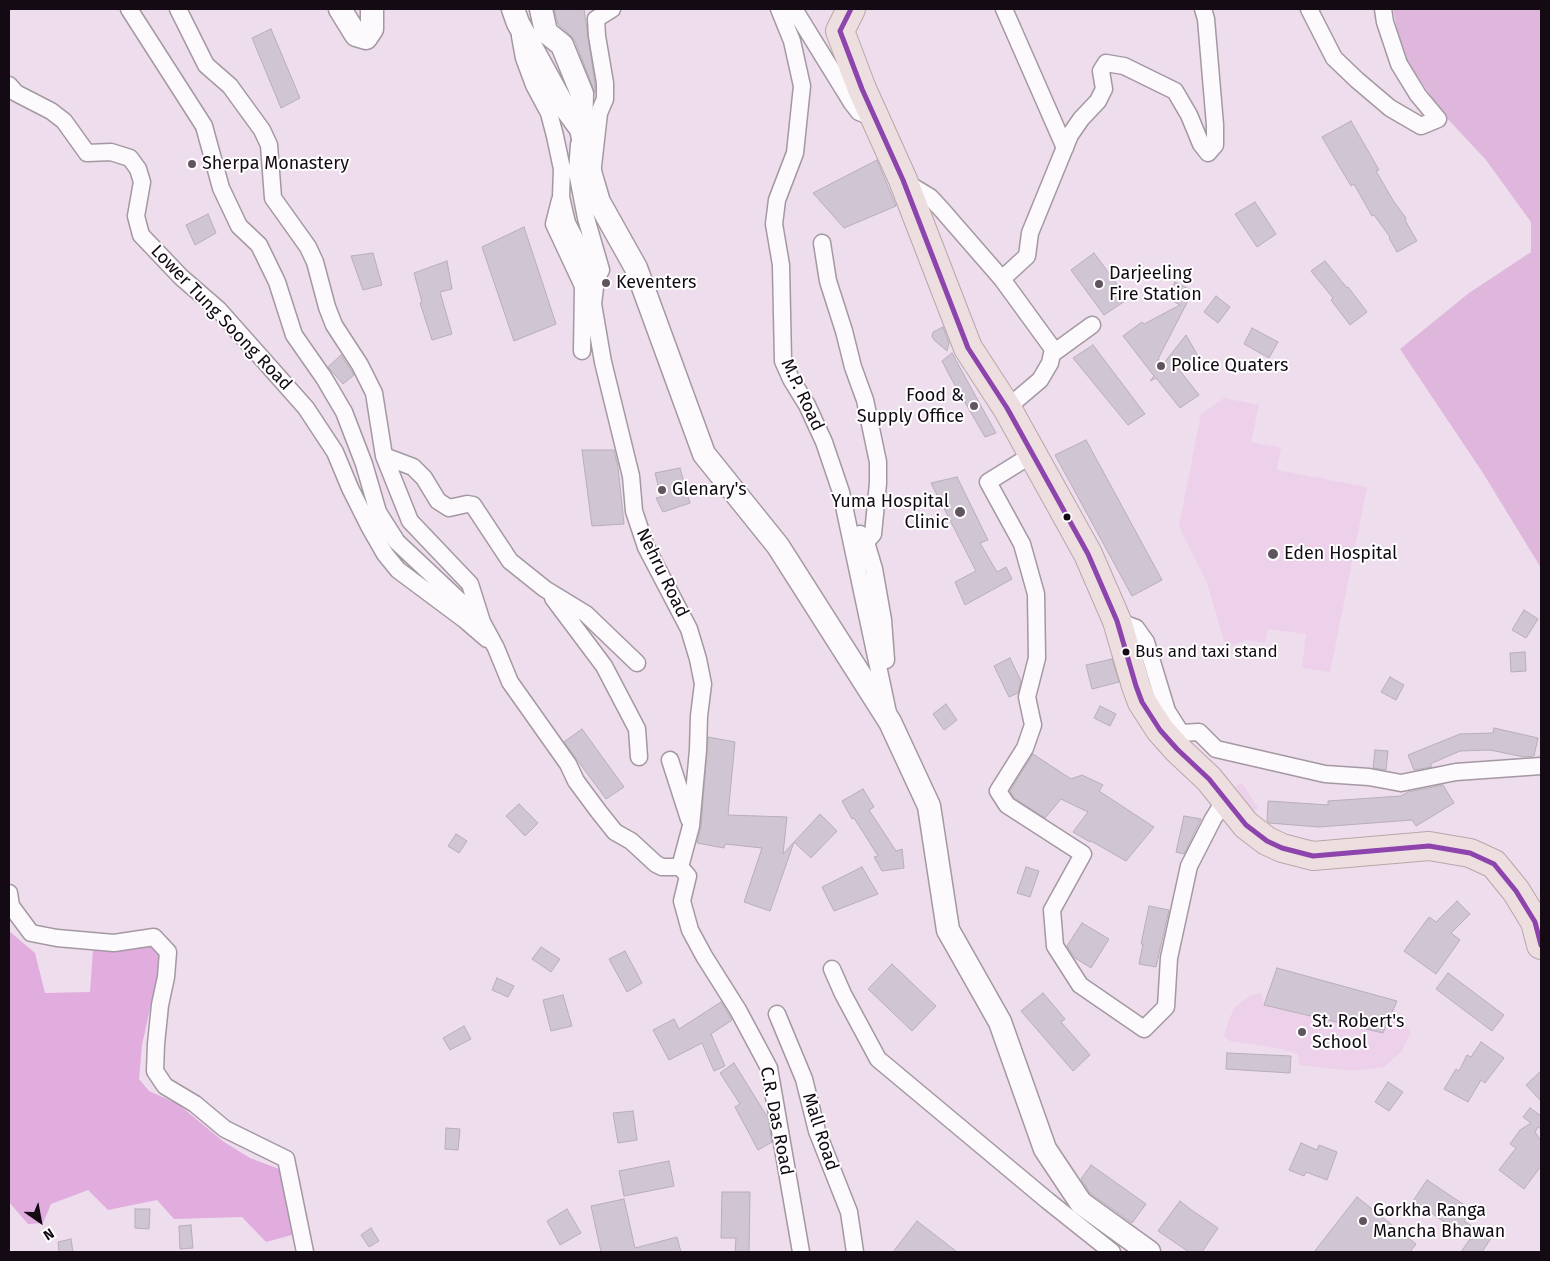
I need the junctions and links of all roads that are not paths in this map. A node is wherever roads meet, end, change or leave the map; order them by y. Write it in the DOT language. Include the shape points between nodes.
graph roads {
  1 [pos="129,9"];
  2 [pos="178,9"];
  3 [pos="340,9"];
  4 [pos="372,9"];
  5 [pos="540,9"];
  6 [pos="612,9"];
  7 [pos="779,9"];
  8 [pos="794,9"];
  9 [pos="1004,9"];
  10 [pos="1203,9"];
  11 [pos="1309,9"];
  12 [pos="1383,9"];
  13 [pos="516,16"];
  14 [pos="840,21"];
  15 [pos="9,85"];
  16 [pos="876,119"];
  17 [pos="581,129"];
  18 [pos="1065,148"];
  19 [pos="592,180"];
  20 [pos="903,180"];
  21 [pos="561,197"];
  22 [pos="822,243"];
  23 [pos="596,279"];
  24 [pos="1002,279"];
  25 [pos="1092,326"];
  26 [pos="582,351"];
  27 [pos="1052,354"];
  28 [pos="1007,408"];
  29 [pos="1033,454"];
  30 [pos="384,456"];
  31 [pos="844,508"];
  32 [pos="866,542"];
  33 [pos="545,589"];
  34 [pos="1117,621"];
  35 [pos="482,622"];
  36 [pos="496,648"];
  37 [pos="637,663"];
  38 [pos="890,722"];
  39 [pos="638,757"];
  40 [pos="670,760"];
  41 [pos="1541,766"];
  42 [pos="1225,800"];
  43 [pos="691,826"];
  44 [pos="680,866"];
  45 [pos="9,893"];
  46 [pos="1541,945"];
  47 [pos="832,969"];
  48 [pos="776,1014"];
  49 [pos="305,1252"];
  50 [pos="801,1252"];
  51 [pos="855,1252"];
  52 [pos="1112,1252"];
  53 [pos="1149,1252"];
  1 -- 35 [label="street" via="204,126 221,188 239,226 259,245 294,335 344,412 378,512 397,542"];
  2 -- 30 [label="street" via="206,65 230,86 266,137 273,198 308,247 334,325 374,393"];
  3 -- 4 [label="main road" via="356,35 366,38 372,29"];
  5 -- 17 [label="main road" via="546,32 562,45 582,94"];
  6 -- 19 [label="street" via="596,19 605,99 599,113"];
  7 -- 31 [label="street, M.P. Road" via="792,41 802,86 795,153 777,200 774,224 781,265 783,361 824,442"];
  8 -- 16 [label="street" via="852,103 859,112"];
  9 -- 18 [label="street"];
  10 -- 18 [label="street" via="1215,125 1215,145 1208,153 1175,91 1124,66 1106,63 1101,71 1104,89"];
  11 -- 12 [label="street" via="1334,58 1390,108 1421,126 1438,119 1399,64"];
  13 -- 17 [label="main road" via="562,103"];
  13 -- 21 [label="street" via="524,58 548,113 554,136 562,170"];
  14 -- 16 [label="highway"];
  15 -- 36 [label="street, Lower Tung Soong Road" via="16,93 51,110 64,121 88,153 111,152 130,158 142,182 136,216 141,235 181,278 219,310 306,408 335,452 369,526 398,570 465,620"];
  16 -- 20 [label="highway"];
  17 -- 19 [label="main road"];
  17 -- 23 [label="street, Nehru Road" via="577,172 601,270"];
  18 -- 24 [label="street" via="1030,233 1027,256"];
  19 -- 38 [label="main road" via="599,202 636,268 704,454 778,546"];
  20 -- 24 [label="street" via="930,197"];
  20 -- 28 [label="highway" via="968,348"];
  21 -- 23 [label="street" via="568,223"];
  21 -- 26 [label="street" via="554,224 583,286"];
  22 -- 32 [label="street" via="828,280 865,400 878,462 873,534"];
  23 -- 43 [label="street, Nehru Road" via="593,304 603,362 631,476 634,511 646,547 689,629 703,684"];
  24 -- 27 [label="street" via="1053,349"];
  25 -- 27 [label="street"];
  27 -- 28 [label="street" via="1040,380"];
  28 -- 29 [label="highway"];
  29 -- 34 [label="highway" via="1095,568"];
  29 -- 42 [label="street" via="988,482 1022,544 1036,594 1037,658 1027,697 1033,725 1025,748 998,791 1008,805 1083,854 1052,910 1055,946 1080,985 1144,1029 1166,1007 1169,958 1190,866"];
  30 -- 33 [label="street" via="414,467 438,502 449,508 473,505 510,561"];
  30 -- 35 [label="street" via="410,521 470,584"];
  31 -- 32 [label="street"];
  31 -- 38 [label="street, M.P. Road"];
  32 -- 38 [label="street" via="883,620"];
  33 -- 37 [label="street" via="586,614"];
  33 -- 39 [label="street" via="604,666 637,729"];
  34 -- 41 [label="street" via="1136,628 1146,642 1167,711 1181,734 1199,732 1216,749 1326,774 1401,783 1456,772"];
  34 -- 42 [label="highway" via="1136,686 1150,716 1168,740 1209,779"];
  35 -- 36 [label="street"];
  36 -- 44 [label="street" via="510,682 614,832 631,841 662,867"];
  38 -- 53 [label="main road" via="929,806 948,930 1000,1022 1045,1149 1081,1203"];
  40 -- 43 [label="street"];
  42 -- 46 [label="highway" via="1256,833 1297,853 1313,856 1429,846 1470,853 1494,864 1535,922"];
  43 -- 44 [label="street, Nehru Road"];
  44 -- 50 [label="street, C.R. Das Road" via="688,876 682,901 690,930 769,1068"];
  45 -- 49 [label="street" via="11,906 30,933 114,943 154,937 168,952 155,1071 165,1086 195,1104 225,1129 286,1159"];
  47 -- 52 [label="street" via="878,1059"];
  48 -- 51 [label="street, Mall Road" via="804,1079 817,1132 849,1212"];
}
